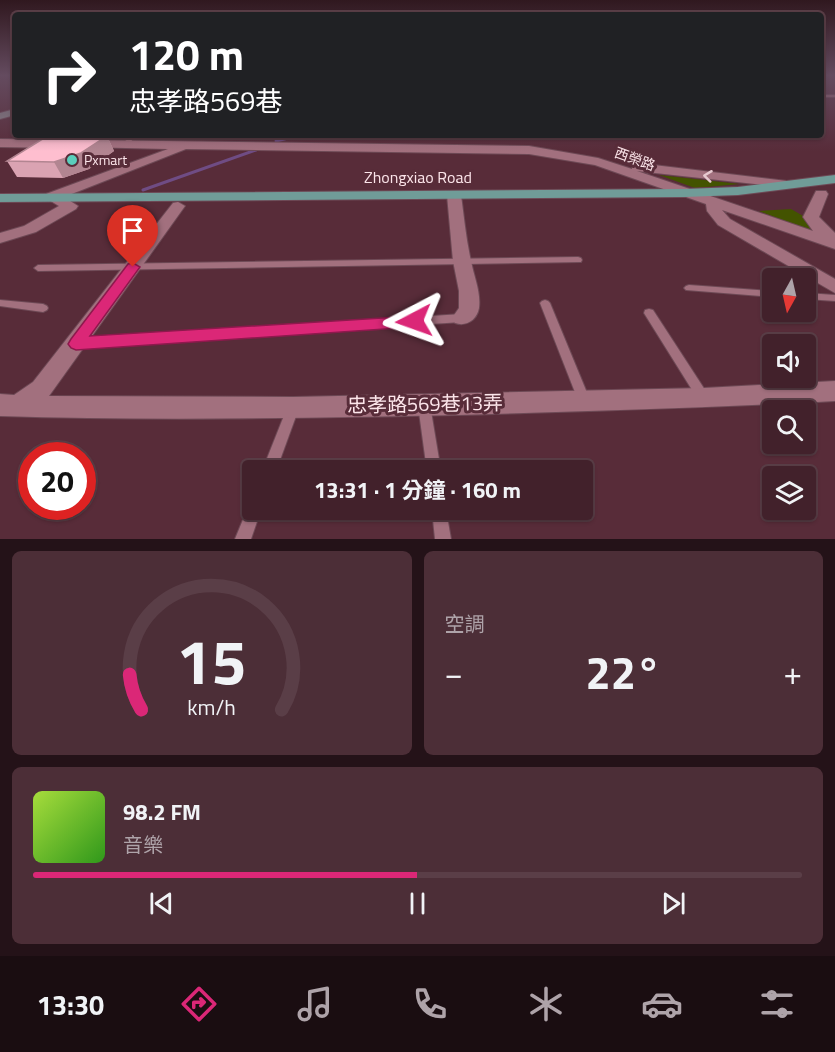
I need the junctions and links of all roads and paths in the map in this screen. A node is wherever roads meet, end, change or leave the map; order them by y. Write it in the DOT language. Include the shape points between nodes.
graph roads {
  1 [pos="132,138"];
  2 [pos="206,138"];
  3 [pos="523,138"];
  4 [pos="0,143"];
  5 [pos="125,144"];
  6 [pos="191,144"];
  7 [pos="529,150"];
  8 [pos="598,162"];
  9 [pos="835,179"];
  10 [pos="787,186"];
  11 [pos="684,193"];
  12 [pos="828,193"];
  13 [pos="51,197"];
  14 [pos="0,198"];
  15 [pos="454,200"];
  16 [pos="713,202"];
  17 [pos="71,206"];
  18 [pos="178,206"];
  19 [pos="0,207"];
  20 [pos="0,238"];
  21 [pos="835,242"];
  22 [pos="578,260"];
  23 [pos="462,261"];
  24 [pos="133,267"];
  25 [pos="39,268"];
  26 [pos="835,287"];
  27 [pos="689,288"];
  28 [pos="762,293"];
  29 [pos="816,297"];
  30 [pos="835,298"];
  31 [pos="0,303"];
  32 [pos="545,303"];
  33 [pos="43,308"];
  34 [pos="649,313"];
  35 [pos="462,318"];
  36 [pos="76,344"];
  37 [pos="835,391"];
  38 [pos="704,398"];
  39 [pos="584,400"];
  40 [pos="424,405"];
  41 [pos="293,408"];
  42 [pos="5,409"];
  43 [pos="273,460"];
  44 [pos="432,460"];
  45 [pos="250,520"];
  46 [pos="440,520"];
  47 [pos="243,539"];
  48 [pos="443,539"];
  1 -- 5 [label="lane"];
  2 -- 6 [label="street"];
  3 -- 7 [label="street"];
  4 -- 5 [label="street, 西榮路"];
  5 -- 6 [label="street, 西榮路"];
  6 -- 7 [label="street, 西榮路"];
  6 -- 13 [label="street"];
  7 -- 8 [label="street, 西榮路"];
  10 -- 8 [label="street, one-way"];
  8 -- 11 [label="street, 西榮路"];
  9 -- 10 [label="main road, Zhongxiao Road"];
  10 -- 11 [label="main road, Zhongxiao Road"];
  11 -- 15 [label="main road, Zhongxiao Road"];
  11 -- 16 [label="street, 西榮路"];
  12 -- 16 [label="main road, Zhongxiao Road"];
  12 -- 21 [label="street" via="811,217"];
  13 -- 14 [label="main road, Zhongxiao Road"];
  13 -- 15 [label="main road, Zhongxiao Road"];
  13 -- 17 [label="street"];
  15 -- 16 [label="main road, Zhongxiao Road"];
  15 -- 18 [label="main road, Zhongxiao Road"];
  15 -- 23 [label="street"];
  16 -- 21 [label="street, 西榮路"];
  16 -- 26 [label="street" via="724,222"];
  17 -- 18 [label="main road, Zhongxiao Road"];
  17 -- 19 [label="main road, Zhongxiao Road"];
  17 -- 20 [label="street" via="30,229"];
  18 -- 24 [label="street"];
  22 -- 23 [label="lane"];
  23 -- 24 [label="lane"];
  23 -- 35 [label="street" via="469,300 469,310"];
  24 -- 25 [label="lane"];
  24 -- 36 [label="street"];
  27 -- 28 [label="lane"];
  29 -- 30 [label="lane"];
  31 -- 33 [label="lane"];
  32 -- 39 [label="lane"];
  34 -- 38 [label="lane"];
  35 -- 36 [label="lane"];
  36 -- 42 [label="street" via="42,389"];
  37 -- 38 [label="street, 忠孝路569巷13弄"];
  38 -- 39 [label="street, 忠孝路569巷13弄"];
  39 -- 40 [label="street, 忠孝路569巷13弄"];
  40 -- 41 [label="street, 忠孝路569巷13弄"];
  40 -- 44 [label="lane"];
  41 -- 42 [label="street, 忠孝路569巷13弄"];
  41 -- 43 [label="lane"];
  45 -- 47 [label="lane"];
  46 -- 48 [label="lane"];
}
